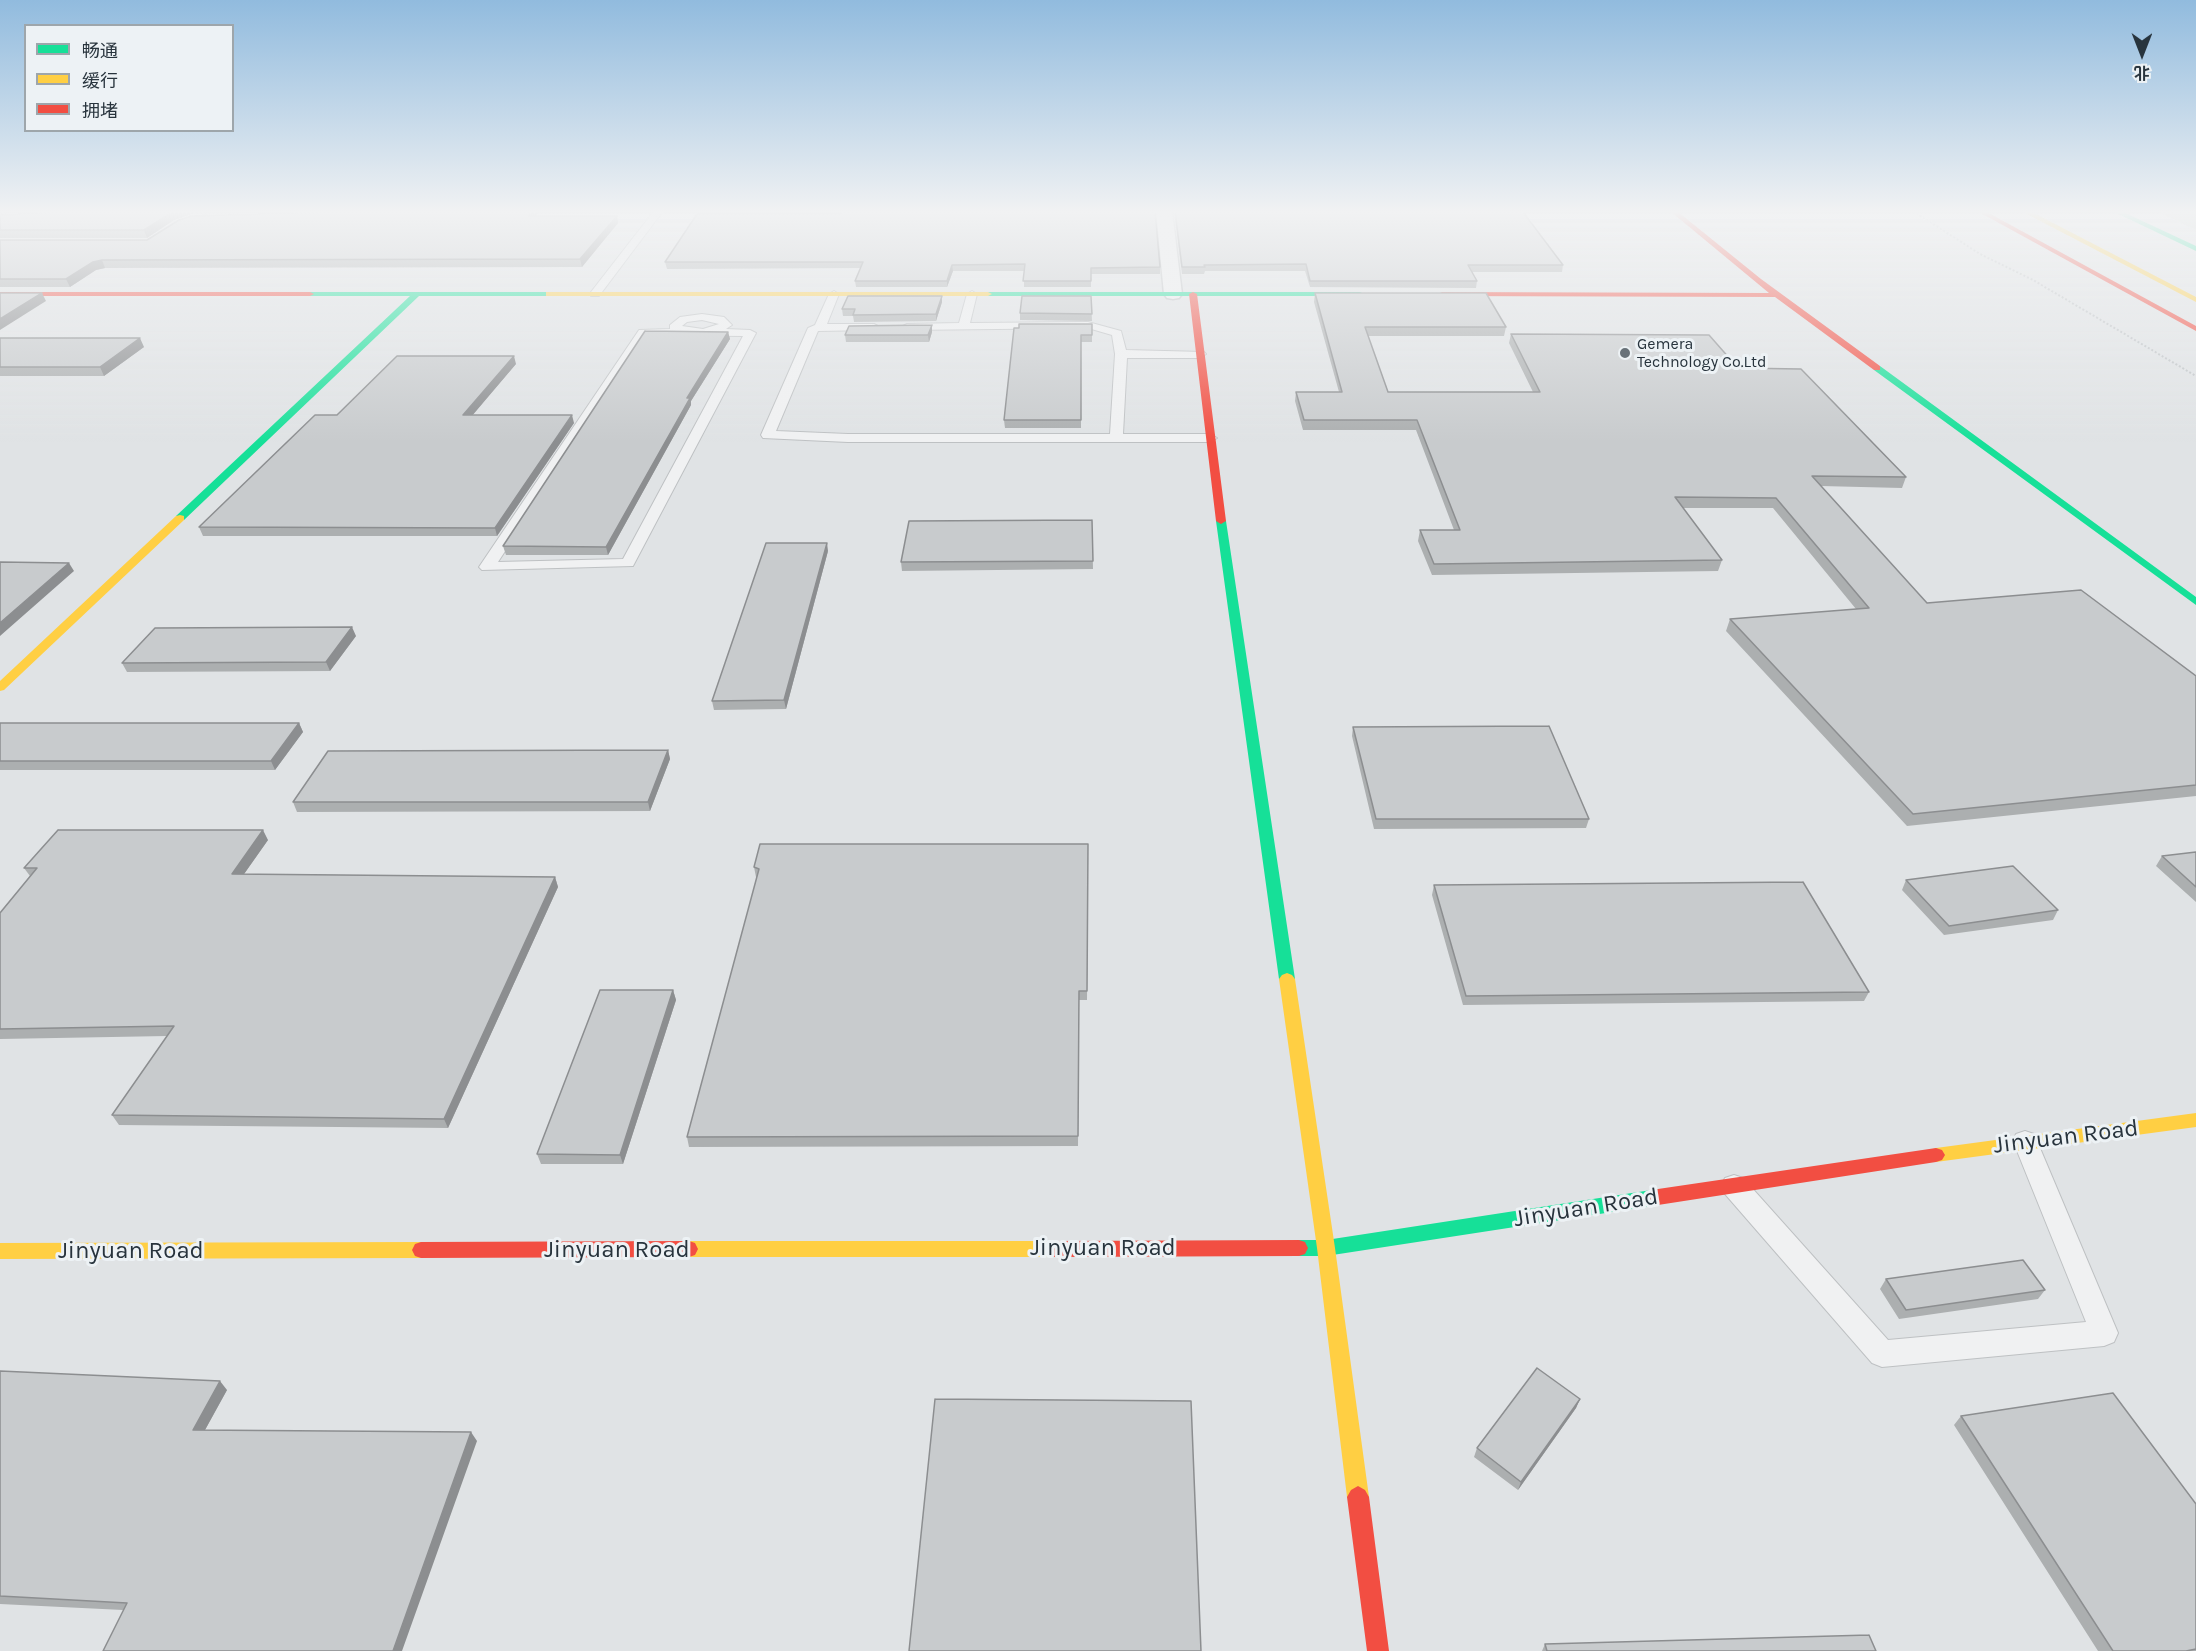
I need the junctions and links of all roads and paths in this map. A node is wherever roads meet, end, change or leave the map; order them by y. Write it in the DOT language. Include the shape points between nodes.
graph roads {
  1 [pos="600,288"];
  2 [pos="1172,288"];
  3 [pos="1767,288"];
  4 [pos="2047,288"];
  5 [pos="2121,288"];
  6 [pos="2173,288"];
  7 [pos="0,294"];
  8 [pos="417,294"];
  9 [pos="595,294"];
  10 [pos="711,294"];
  11 [pos="834,294"];
  12 [pos="972,294"];
  13 [pos="1173,294"];
  14 [pos="1193,294"];
  15 [pos="1372,294"];
  16 [pos="1431,294"];
  17 [pos="1776,295"];
  18 [pos="2196,300"];
  19 [pos="702,317"];
  20 [pos="964,326"];
  21 [pos="820,327"];
  22 [pos="2196,329"];
  23 [pos="703,332"];
  24 [pos="1121,354"];
  25 [pos="1200,354"];
  26 [pos="2196,376"];
  27 [pos="1116,438"];
  28 [pos="1210,438"];
  29 [pos="2196,602"];
  30 [pos="0,687"];
  31 [pos="2196,1120"];
  32 [pos="2025,1141"];
  33 [pos="1734,1186"];
  34 [pos="1326,1248"];
  35 [pos="0,1251"];
  36 [pos="1378,1651"];
  1 -- 9 [label="lane"];
  2 -- 13 [label="street"];
  3 -- 17 [label="main road"];
  4 -- 26 [label="path"];
  5 -- 22 [label="main road"];
  6 -- 18 [label="main road"];
  7 -- 8 [label="main road"];
  8 -- 9 [label="main road"];
  8 -- 30 [label="main road"];
  9 -- 10 [label="main road"];
  10 -- 11 [label="main road"];
  10 -- 19 [label="lane"];
  11 -- 12 [label="main road"];
  11 -- 21 [label="lane"];
  12 -- 13 [label="main road"];
  12 -- 20 [label="lane"];
  13 -- 14 [label="main road"];
  14 -- 15 [label="main road"];
  14 -- 25 [label="main road"];
  16 -- 17 [label="main road"];
  17 -- 29 [label="main road"];
  19 -- 23 [label="lane" via="720,319 726,325"];
  19 -- 23 [label="lane" via="684,319 674,327"];
  20 -- 21 [label="lane"];
  20 -- 24 [label="lane" via="1088,325 1117,333"];
  21 -- 27 [label="lane" via="814,328 768,435"];
  23 -- 23 [label="lane" via="643,332 487,567 628,563 750,333"];
  24 -- 25 [label="lane"];
  24 -- 27 [label="lane"];
  25 -- 28 [label="main road"];
  27 -- 28 [label="lane"];
  28 -- 34 [label="main road"];
  31 -- 32 [label="main road, Jinyuan Road"];
  32 -- 33 [label="main road, Jinyuan Road"];
  32 -- 33 [label="lane" via="2104,1333 1882,1354"];
  33 -- 34 [label="main road, Jinyuan Road"];
  34 -- 35 [label="main road, Jinyuan Road"];
  34 -- 36 [label="main road"];
}
